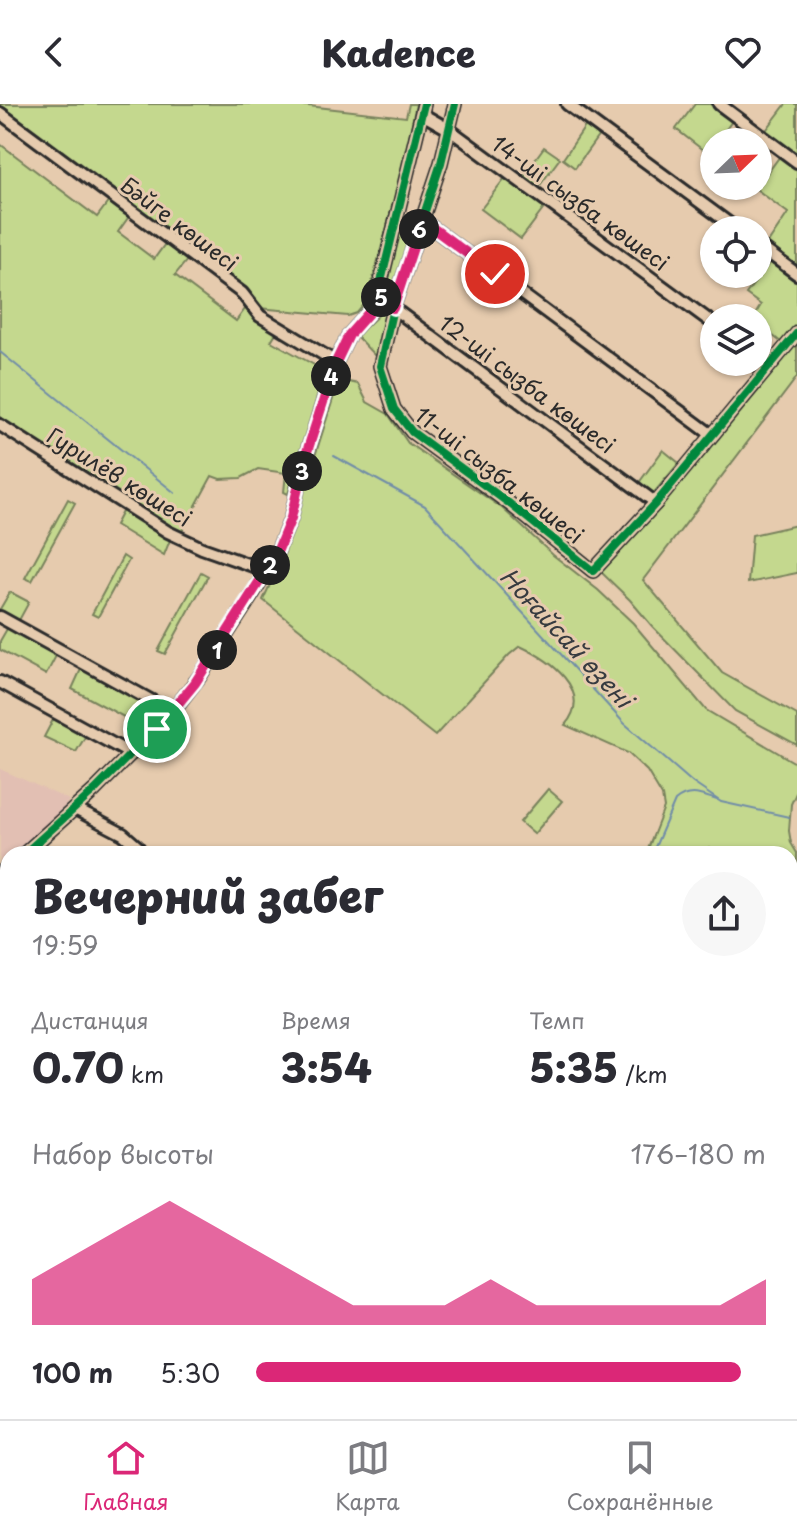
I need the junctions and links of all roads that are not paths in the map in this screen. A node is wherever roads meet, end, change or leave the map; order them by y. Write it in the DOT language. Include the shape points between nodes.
graph roads {
  1 [pos="455,104"];
  2 [pos="567,104"];
  3 [pos="719,104"];
  4 [pos="423,109"];
  5 [pos="0,113"];
  6 [pos="450,130"];
  7 [pos="797,162"];
  8 [pos="719,216"];
  9 [pos="422,220"];
  10 [pos="772,255"];
  11 [pos="797,274"];
  12 [pos="378,294"];
  13 [pos="393,308"];
  14 [pos="700,314"];
  15 [pos="797,333"];
  16 [pos="336,362"];
  17 [pos="772,362"];
  18 [pos="760,376"];
  19 [pos="0,425"];
  20 [pos="712,435"];
  21 [pos="656,503"];
  22 [pos="267,571"];
  23 [pos="0,617"];
  24 [pos="0,682"];
  25 [pos="172,712"];
  26 [pos="131,754"];
  27 [pos="75,809"];
  28 [pos="33,846"];
  29 [pos="137,846"];
  1 -- 6 [label="street, 11-ші сызба көшесі"];
  2 -- 8 [label="street"];
  3 -- 7 [label="street"];
  4 -- 6 [label="street, 14-ші сызба көшесі"];
  4 -- 12 [label="street"];
  5 -- 16 [label="street, Бәйге көшесі" via="242,293 262,318"];
  6 -- 9 [label="street, 11-ші сызба көшесі"];
  6 -- 14 [label="street, 14-ші сызба көшесі"];
  9 -- 13 [label="street, 11-ші сызба көшесі"];
  9 -- 20 [label="street"];
  10 -- 11 [label="street"];
  12 -- 13 [label="street, 12-ші сызба көшесі"];
  12 -- 16 [label="street"];
  13 -- 21 [label="street, 12-ші сызба көшесі"];
  13 -- 21 [label="street, 11-ші сызба көшесі" via="380,366 401,420 593,571"];
  15 -- 17 [label="street"];
  16 -- 22 [label="street" via="291,518"];
  18 -- 20 [label="street"];
  19 -- 22 [label="street, Гурилёв көшесі" via="168,532"];
  20 -- 21 [label="street"];
  22 -- 25 [label="street"];
  23 -- 25 [label="street"];
  24 -- 26 [label="street"];
  25 -- 26 [label="street"];
  26 -- 27 [label="street"];
  27 -- 28 [label="street"];
  27 -- 29 [label="street"];
}
